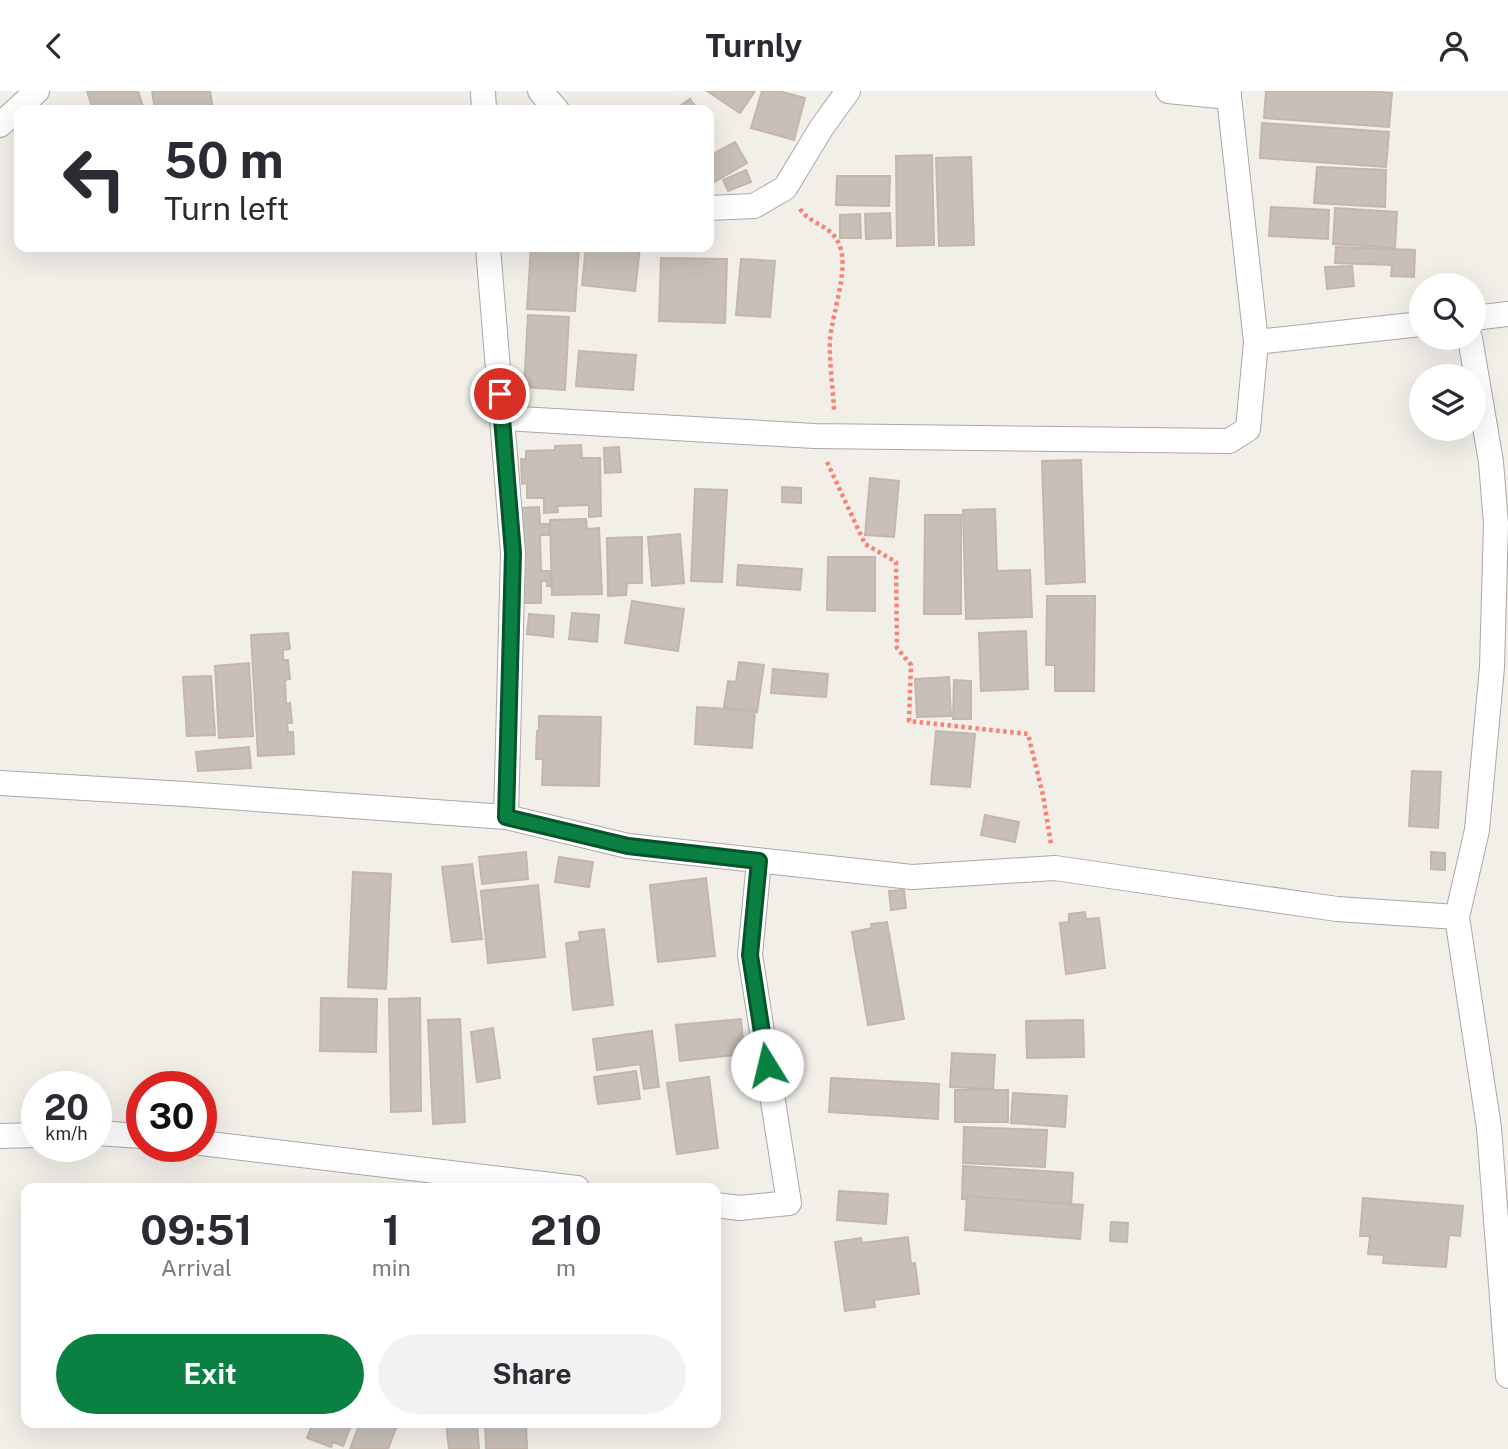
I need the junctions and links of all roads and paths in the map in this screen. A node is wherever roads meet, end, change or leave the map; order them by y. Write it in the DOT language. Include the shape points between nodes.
graph roads {
  1 [pos="37,91"];
  2 [pos="540,91"];
  3 [pos="848,91"];
  4 [pos="1168,91"];
  5 [pos="1229,94"];
  6 [pos="22,105"];
  7 [pos="553,105"];
  8 [pos="14,112"];
  9 [pos="0,125"];
  10 [pos="785,188"];
  11 [pos="714,208"];
  12 [pos="488,252"];
  13 [pos="1508,314"];
  14 [pos="1486,317"];
  15 [pos="1409,325"];
  16 [pos="1256,342"];
  17 [pos="1472,350"];
  18 [pos="502,418"];
  19 [pos="824,436"];
  20 [pos="0,783"];
  21 [pos="506,817"];
  22 [pos="759,861"];
  23 [pos="1055,868"];
  24 [pos="1457,917"];
  25 [pos="21,1135"];
  26 [pos="0,1136"];
  27 [pos="217,1145"];
  28 [pos="535,1183"];
  29 [pos="721,1206"];
  30 [pos="1508,1376"];
  1 -- 6 [label="street"];
  2 -- 7 [label="street"];
  3 -- 10 [label="street"];
  4 -- 5 [label="street"];
  5 -- 16 [label="street"];
  8 -- 9 [label="street"];
  10 -- 11 [label="street" via="754,206"];
  10 -- 19 [label="path" via="805,217 828,228 839,244 843,263 830,339"];
  12 -- 18 [label="street"];
  13 -- 14 [label="street"];
  15 -- 16 [label="street"];
  16 -- 19 [label="street" via="1248,429 1229,441"];
  17 -- 24 [label="street" via="1491,462 1496,535 1492,667 1477,830"];
  18 -- 19 [label="street"];
  18 -- 21 [label="street" via="513,553"];
  19 -- 23 [label="path" via="865,544 896,562 897,648 911,665 909,720 1028,734"];
  20 -- 21 [label="street"];
  21 -- 22 [label="street" via="628,846"];
  22 -- 23 [label="street" via="912,877"];
  22 -- 29 [label="street" via="750,955 789,1203"];
  23 -- 24 [label="street" via="1337,909"];
  24 -- 30 [label="street" via="1489,1128"];
  25 -- 26 [label="street"];
  27 -- 28 [label="street"];
}
